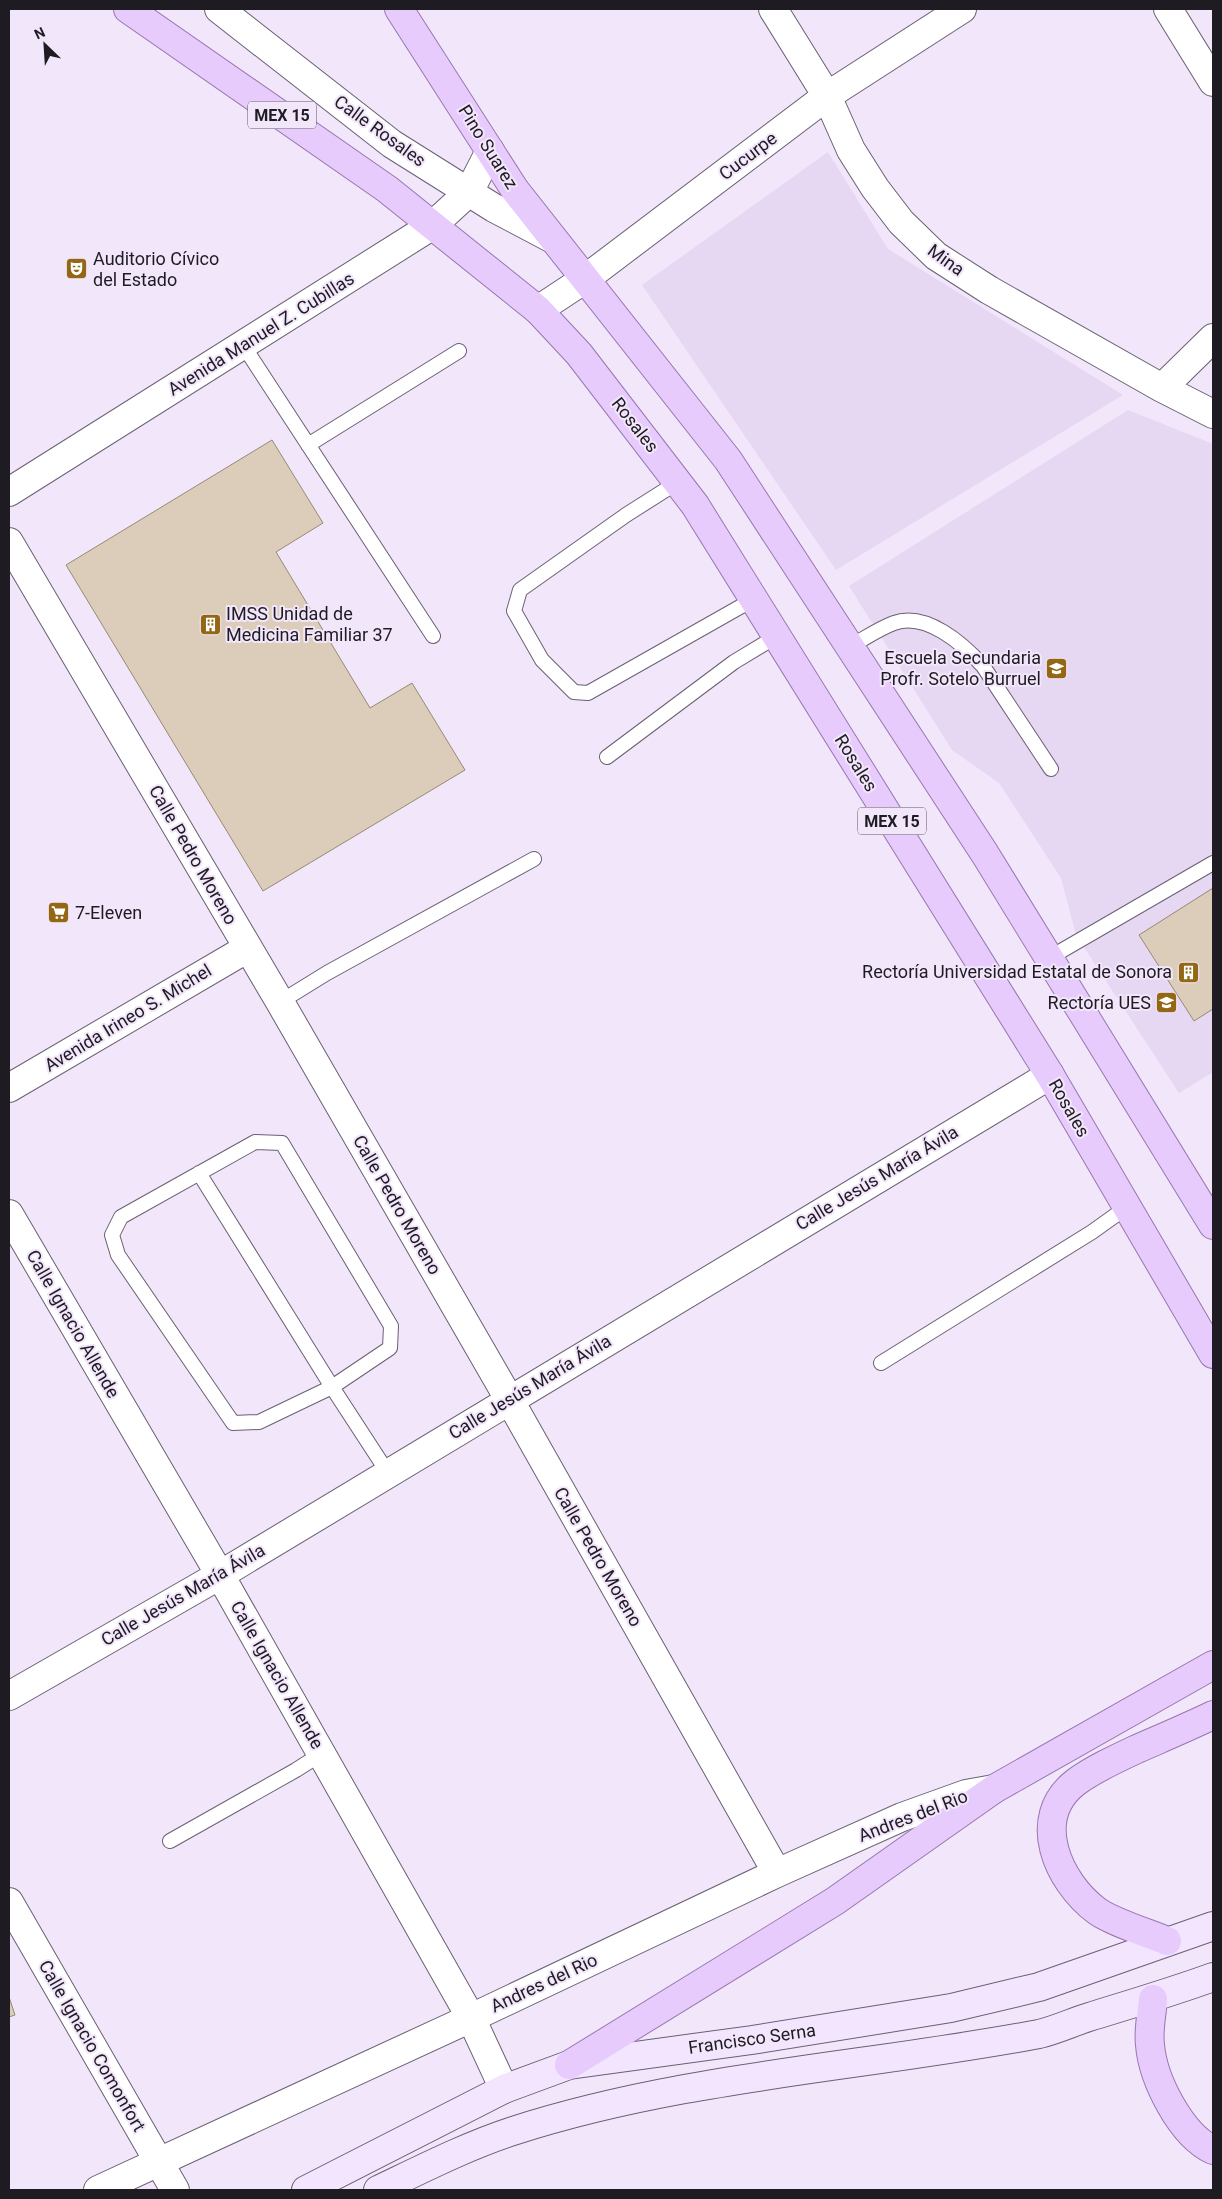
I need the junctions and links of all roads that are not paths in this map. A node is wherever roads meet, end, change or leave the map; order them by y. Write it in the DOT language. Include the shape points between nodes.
graph roads {
  1 [pos="128,9"];
  2 [pos="219,9"];
  3 [pos="399,9"];
  4 [pos="773,9"];
  5 [pos="962,9"];
  6 [pos="1168,9"];
  7 [pos="1213,82"];
  8 [pos="827,96"];
  9 [pos="490,151"];
  10 [pos="469,192"];
  11 [pos="433,226"];
  12 [pos="551,238"];
  13 [pos="585,279"];
  14 [pos="538,310"];
  15 [pos="1213,338"];
  16 [pos="243,345"];
  17 [pos="459,351"];
  18 [pos="1162,388"];
  19 [pos="1213,414"];
  20 [pos="308,445"];
  21 [pos="678,482"];
  22 [pos="9,492"];
  23 [pos="9,542"];
  24 [pos="754,599"];
  25 [pos="433,636"];
  26 [pos="777,636"];
  27 [pos="849,647"];
  28 [pos="607,757"];
  29 [pos="1051,769"];
  30 [pos="534,859"];
  31 [pos="1213,863"];
  32 [pos="248,948"];
  33 [pos="1050,958"];
  34 [pos="280,1002"];
  35 [pos="1050,1075"];
  36 [pos="9,1088"];
  37 [pos="199,1173"];
  38 [pos="1127,1206"];
  39 [pos="9,1214"];
  40 [pos="1213,1225"];
  41 [pos="1213,1354"];
  42 [pos="881,1363"];
  43 [pos="332,1387"];
  44 [pos="510,1399"];
  45 [pos="388,1473"];
  46 [pos="220,1575"];
  47 [pos="1213,1665"];
  48 [pos="9,1696"];
  49 [pos="1213,1715"];
  50 [pos="321,1754"];
  51 [pos="994,1789"];
  52 [pos="170,1841"];
  53 [pos="778,1873"];
  54 [pos="9,1902"];
  55 [pos="1213,1926"];
  56 [pos="1167,1941"];
  57 [pos="1213,1978"];
  58 [pos="1152,1999"];
  59 [pos="471,2018"];
  60 [pos="569,2065"];
  61 [pos="504,2089"];
  62 [pos="1213,2150"];
  63 [pos="159,2163"];
  64 [pos="98,2190"];
  65 [pos="175,2190"];
  66 [pos="306,2190"];
  67 [pos="378,2190"];
  1 -- 11 [label="main road, MEX 15" via="342,156"];
  2 -- 10 [label="street, Calle Rosales" via="392,144"];
  3 -- 9 [label="main road, Pino Suarez / MEX 15"];
  4 -- 8 [label="street, Mina"];
  5 -- 8 [label="street, Cucurpe"];
  6 -- 7 [label="street"];
  8 -- 13 [label="street, Cucurpe"];
  8 -- 18 [label="street, Mina" via="852,150 875,188 901,222 936,256 988,290"];
  9 -- 10 [label="street, Avenida Manuel Z. Cubillas"];
  9 -- 12 [label="main road, Pino Suarez / MEX 15"];
  10 -- 11 [label="street, Avenida Manuel Z. Cubillas"];
  10 -- 12 [label="street, Calle Rosales"];
  11 -- 14 [label="main road, Rosales / MEX 15"];
  11 -- 16 [label="street, Avenida Manuel Z. Cubillas"];
  12 -- 13 [label="main road, Pino Suarez / MEX 15"];
  13 -- 14 [label="street, Cucurpe"];
  13 -- 27 [label="main road, MEX 15" via="728,460"];
  14 -- 21 [label="main road, Rosales / MEX 15" via="579,354"];
  15 -- 18 [label="street"];
  16 -- 20 [label="lane"];
  16 -- 22 [label="street, Avenida Manuel Z. Cubillas"];
  17 -- 20 [label="lane"];
  18 -- 19 [label="street, Mina"];
  20 -- 25 [label="lane"];
  21 -- 24 [label="main road, Rosales / MEX 15"];
  21 -- 24 [label="lane" via="520,590 514,611 542,660 574,692 588,693"];
  23 -- 32 [label="street, Calle Pedro Moreno"];
  24 -- 26 [label="main road, Rosales / MEX 15"];
  26 -- 28 [label="lane" via="734,662"];
  26 -- 35 [label="main road, Rosales / MEX 15"];
  27 -- 29 [label="lane" via="895,622 914,620 948,635 983,666"];
  27 -- 33 [label="main road, MEX 15" via="980,845"];
  30 -- 34 [label="lane"];
  31 -- 33 [label="lane"];
  32 -- 34 [label="street, Calle Pedro Moreno"];
  32 -- 36 [label="street, Avenida Irineo S. Michel"];
  33 -- 40 [label="main road, MEX 15"];
  34 -- 44 [label="street, Calle Pedro Moreno"];
  35 -- 38 [label="main road, Rosales / MEX 15"];
  35 -- 44 [label="street, Calle Jesús María Ávila"];
  37 -- 43 [label="lane"];
  37 -- 43 [label="lane" via="255,1142 282,1143 392,1326 390,1348"];
  37 -- 43 [label="lane" via="121,1217 112,1235 118,1255 233,1423 259,1422"];
  38 -- 41 [label="main road, Rosales / MEX 15"];
  38 -- 42 [label="lane" via="1098,1228"];
  39 -- 46 [label="street, Calle Ignacio Allende"];
  43 -- 45 [label="lane"];
  44 -- 45 [label="street, Calle Jesús María Ávila"];
  44 -- 53 [label="street, Calle Pedro Moreno"];
  45 -- 46 [label="street, Calle Jesús María Ávila"];
  46 -- 48 [label="street, Calle Jesús María Ávila"];
  46 -- 50 [label="street, Calle Ignacio Allende"];
  47 -- 51 [label="main road"];
  49 -- 56 [label="main road" via="1104,1764 1076,1782 1063,1796 1054,1814 1051,1835 1056,1857 1065,1878 1078,1894 1098,1912"];
  50 -- 52 [label="lane"];
  50 -- 59 [label="street, Calle Ignacio Allende"];
  51 -- 53 [label="street, Andres del Rio" via="966,1794 902,1817"];
  51 -- 60 [label="main road" via="835,1901"];
  53 -- 59 [label="street, Andres del Rio"];
  54 -- 63 [label="street, Calle Ignacio Comonfort"];
  55 -- 56 [label="main road, Francisco Serna"];
  56 -- 60 [label="main road, Francisco Serna" via="1039,1987 951,2008"];
  57 -- 58 [label="main road"];
  58 -- 62 [label="main road" via="1150,2045 1158,2080 1187,2128"];
  58 -- 67 [label="main road" via="1042,2033 956,2049 727,2082 556,2118 511,2131"];
  59 -- 61 [label="street, Calle Ignacio Allende"];
  59 -- 63 [label="street, Andres del Rio"];
  60 -- 61 [label="main road, Francisco Serna"];
  61 -- 66 [label="main road, Francisco Serna"];
  63 -- 64 [label="street, Andres del Rio"];
  63 -- 65 [label="street, Calle Ignacio Comonfort"];
}
